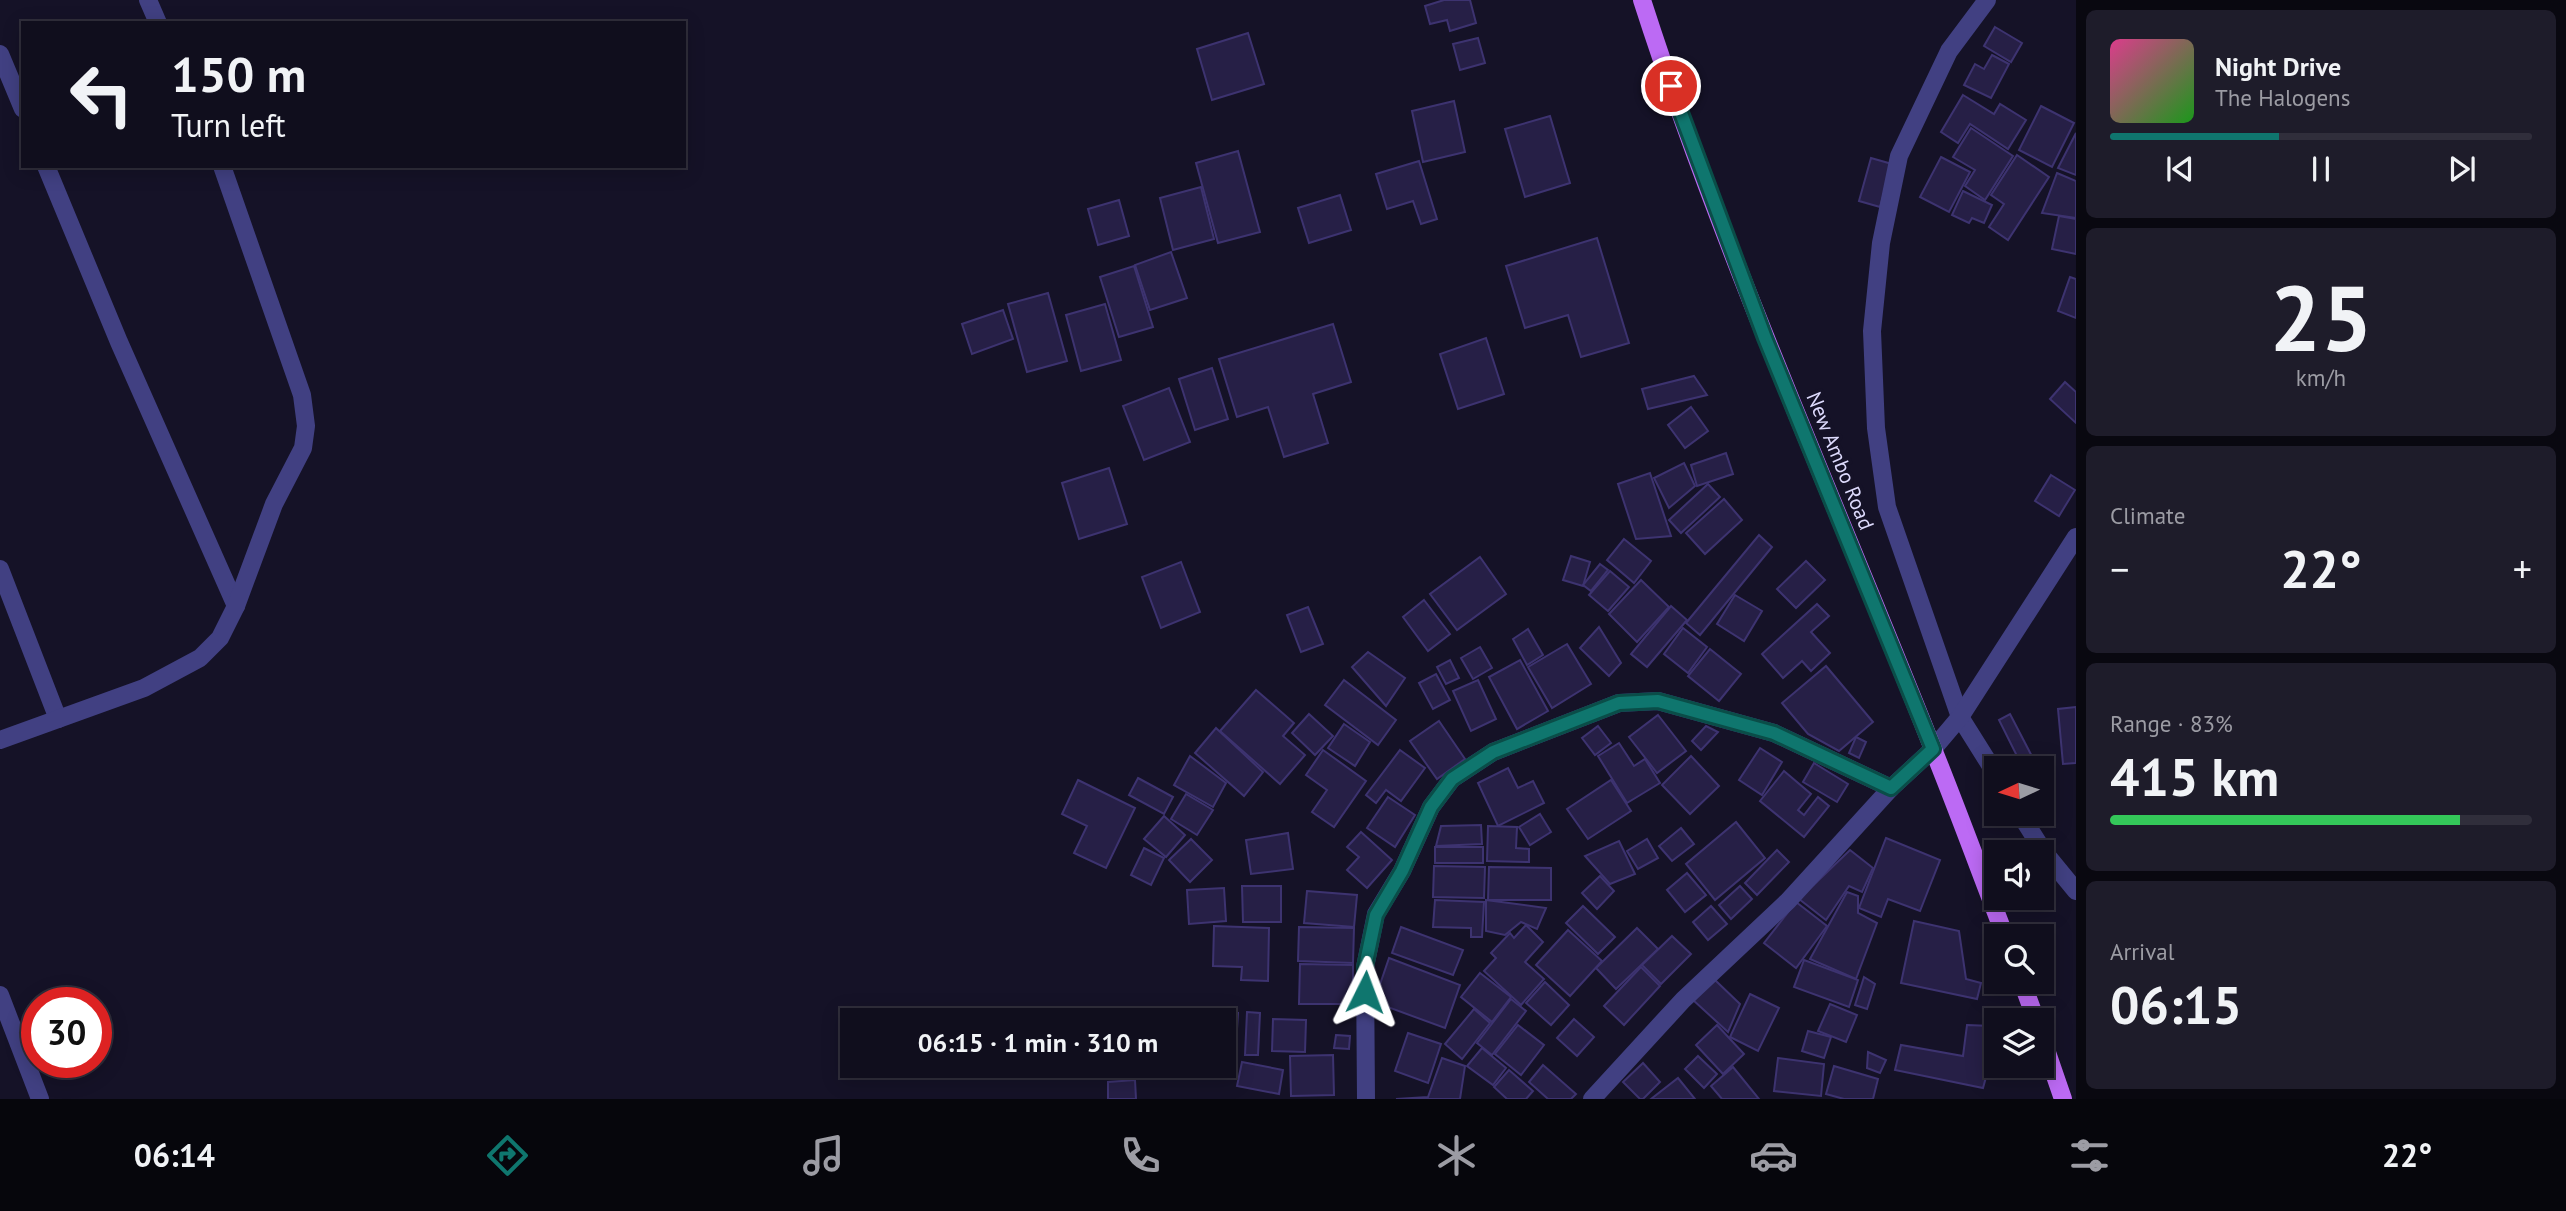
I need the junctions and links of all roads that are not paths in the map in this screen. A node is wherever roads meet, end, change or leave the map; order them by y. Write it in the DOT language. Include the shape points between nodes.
graph roads {
  1 [pos="148,0"];
  2 [pos="1642,0"];
  3 [pos="1987,0"];
  4 [pos="157,21"];
  5 [pos="0,54"];
  6 [pos="21,104"];
  7 [pos="47,168"];
  8 [pos="223,168"];
  9 [pos="2076,537"];
  10 [pos="0,569"];
  11 [pos="236,606"];
  12 [pos="1960,717"];
  13 [pos="58,719"];
  14 [pos="0,740"];
  15 [pos="1933,749"];
  16 [pos="1984,756"];
  17 [pos="1891,788"];
  18 [pos="2028,826"];
  19 [pos="2076,891"];
  20 [pos="2000,924"];
  21 [pos="0,995"];
  22 [pos="2054,1073"];
  23 [pos="40,1099"];
  24 [pos="1366,1099"];
  25 [pos="1592,1099"];
  26 [pos="2063,1099"];
  1 -- 4 [label="street"];
  2 -- 15 [label="main road, New Ambo Road" via="1765,338"];
  3 -- 12 [label="street" via="1949,51 1899,156 1881,243 1872,331 1876,428 1886,507"];
  5 -- 6 [label="street"];
  7 -- 11 [label="street"];
  8 -- 11 [label="street" via="302,395 306,426 303,449 274,504"];
  9 -- 12 [label="street"];
  10 -- 13 [label="street"];
  11 -- 13 [label="street" via="220,638 200,658 144,688"];
  12 -- 15 [label="street"];
  12 -- 16 [label="street"];
  13 -- 14 [label="street"];
  15 -- 17 [label="street"];
  15 -- 20 [label="main road, New Ambo Road"];
  17 -- 24 [label="street" via="1774,733 1658,701 1619,703 1493,752 1452,779 1431,807 1376,915 1365,967"];
  17 -- 25 [label="street" via="1788,901 1684,1000"];
  18 -- 19 [label="street"];
  21 -- 23 [label="street"];
  22 -- 26 [label="main road"];
}
